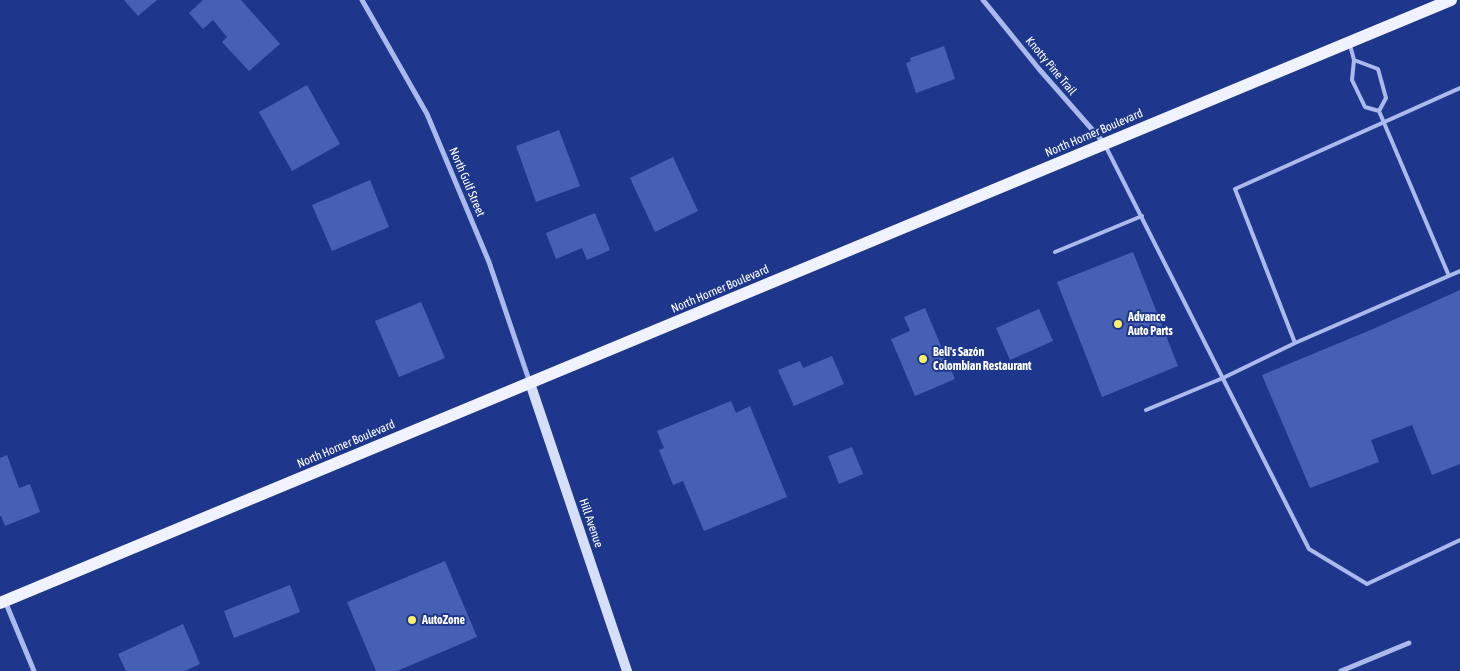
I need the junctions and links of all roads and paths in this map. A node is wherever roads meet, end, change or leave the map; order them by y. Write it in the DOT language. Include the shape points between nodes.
graph roads {
  1 [pos="362,0"];
  2 [pos="983,0"];
  3 [pos="1451,0"];
  4 [pos="1349,42"];
  5 [pos="1354,60"];
  6 [pos="1460,88"];
  7 [pos="1379,111"];
  8 [pos="1384,123"];
  9 [pos="1105,144"];
  10 [pos="1142,216"];
  11 [pos="1055,252"];
  12 [pos="1460,271"];
  13 [pos="1449,276"];
  14 [pos="1295,343"];
  15 [pos="1223,378"];
  16 [pos="530,383"];
  17 [pos="1146,410"];
  18 [pos="1460,540"];
  19 [pos="2,602"];
  20 [pos="1409,643"];
  21 [pos="34,671"];
  22 [pos="628,671"];
  23 [pos="1341,671"];
  1 -- 16 [label="street, North Gulf Street" via="427,114 490,262"];
  2 -- 9 [label="street, Knotty Pine Trail"];
  3 -- 4 [label="main road, North Horner Boulevard"];
  4 -- 5 [label="lane"];
  4 -- 9 [label="main road, North Horner Boulevard"];
  5 -- 7 [label="lane" via="1352,80 1365,107"];
  5 -- 7 [label="lane" via="1378,70 1386,98"];
  6 -- 8 [label="lane"];
  7 -- 8 [label="lane"];
  8 -- 13 [label="lane"];
  8 -- 14 [label="lane" via="1235,189"];
  9 -- 10 [label="lane"];
  9 -- 16 [label="main road, North Horner Boulevard"];
  10 -- 11 [label="lane"];
  10 -- 15 [label="lane"];
  12 -- 13 [label="lane"];
  13 -- 14 [label="lane"];
  14 -- 15 [label="lane"];
  15 -- 17 [label="lane"];
  15 -- 18 [label="lane" via="1309,549 1367,584"];
  16 -- 19 [label="main road, North Horner Boulevard"];
  16 -- 22 [label="street, Hill Avenue"];
  19 -- 21 [label="street"];
  20 -- 23 [label="street"];
}
